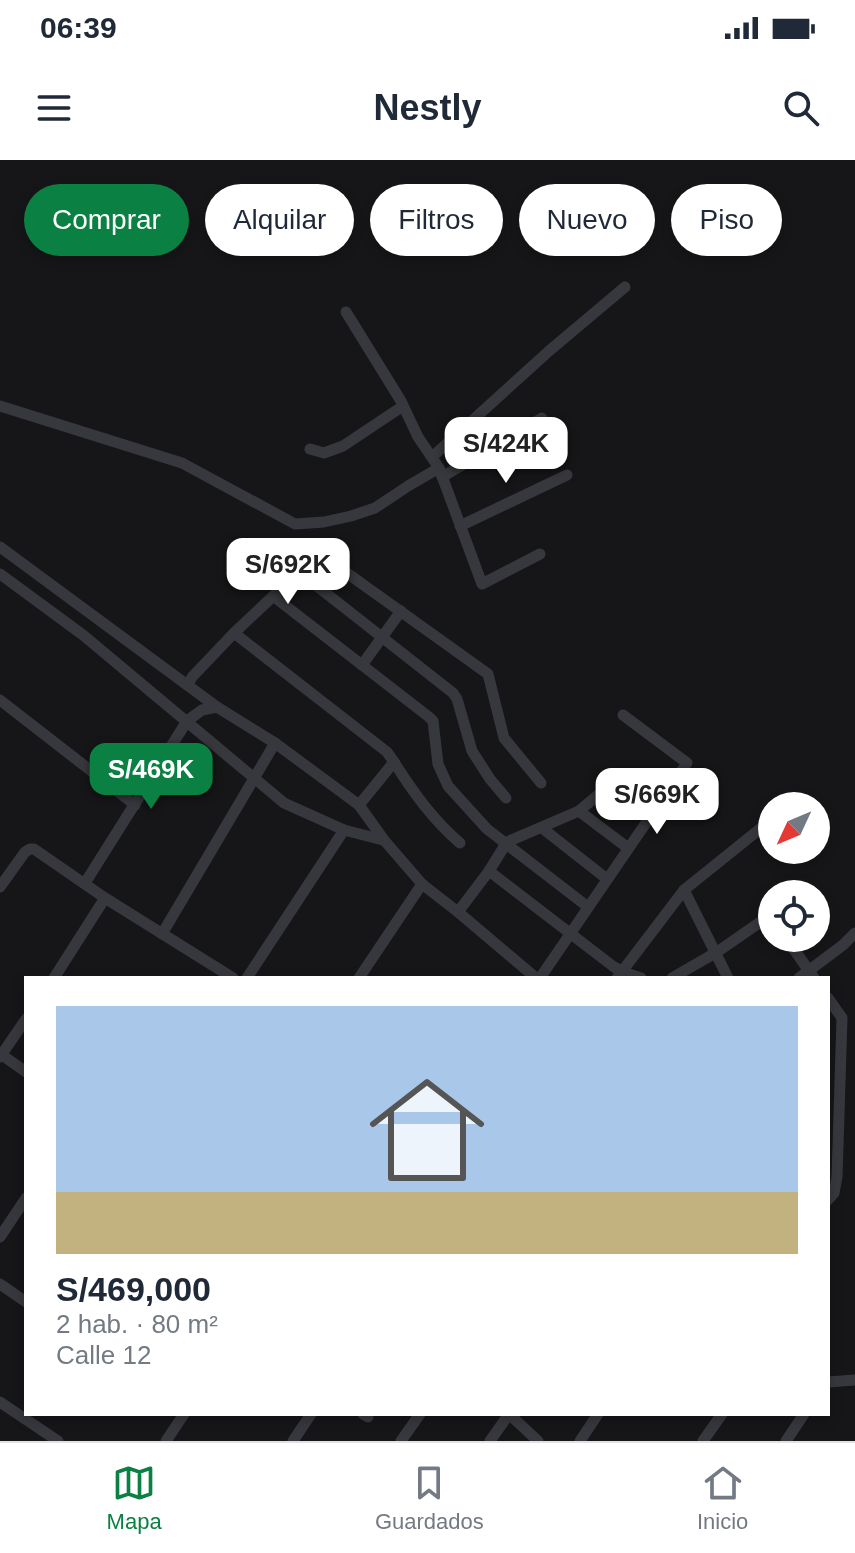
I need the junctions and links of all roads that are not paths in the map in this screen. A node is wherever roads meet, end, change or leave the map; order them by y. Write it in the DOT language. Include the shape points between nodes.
graph roads {
  1 [pos="625,287"];
  2 [pos="346,312"];
  3 [pos="0,406"];
  4 [pos="403,406"];
  5 [pos="542,418"];
  6 [pos="310,449"];
  7 [pos="438,467"];
  8 [pos="567,475"];
  9 [pos="460,526"];
  10 [pos="0,547"];
  11 [pos="540,554"];
  12 [pos="299,572"];
  13 [pos="0,574"];
  14 [pos="273,596"];
  15 [pos="401,611"];
  16 [pos="234,633"];
  17 [pos="383,638"];
  18 [pos="362,665"];
  19 [pos="187,685"];
  20 [pos="0,700"];
  21 [pos="217,707"];
  22 [pos="623,715"];
  23 [pos="187,721"];
  24 [pos="275,743"];
  25 [pos="394,762"];
  26 [pos="254,778"];
  27 [pos="541,783"];
  28 [pos="604,790"];
  29 [pos="506,798"];
  30 [pos="135,805"];
  31 [pos="359,805"];
  32 [pos="579,811"];
  33 [pos="542,828"];
  34 [pos="344,830"];
  35 [pos="758,830"];
  36 [pos="384,840"];
  37 [pos="507,842"];
  38 [pos="460,843"];
  39 [pos="628,848"];
  40 [pos="489,871"];
  41 [pos="607,879"];
  42 [pos="85,883"];
  43 [pos="422,884"];
  44 [pos="0,887"];
  45 [pos="684,890"];
  46 [pos="105,898"];
  47 [pos="588,907"];
  48 [pos="458,912"];
  49 [pos="758,925"];
  50 [pos="570,933"];
  51 [pos="855,933"];
  52 [pos="162,934"];
  53 [pos="717,952"];
  54 [pos="794,952"];
  55 [pos="619,974"];
  56 [pos="57,976"];
  57 [pos="230,976"];
  58 [pos="248,976"];
  59 [pos="360,976"];
  60 [pos="536,976"];
  61 [pos="539,976"];
  62 [pos="675,976"];
  63 [pos="727,976"];
  64 [pos="808,976"];
  65 [pos="830,1001"];
  66 [pos="24,1022"];
  67 [pos="1,1056"];
  68 [pos="24,1071"];
  69 [pos="830,1198"];
  70 [pos="24,1201"];
  71 [pos="0,1237"];
  72 [pos="0,1284"];
  73 [pos="24,1301"];
  74 [pos="855,1380"];
  75 [pos="830,1382"];
  76 [pos="0,1402"];
  77 [pos="183,1416"];
  78 [pos="310,1416"];
  79 [pos="419,1416"];
  80 [pos="508,1416"];
  81 [pos="511,1416"];
  82 [pos="597,1416"];
  83 [pos="721,1416"];
  84 [pos="803,1416"];
  85 [pos="58,1441"];
  86 [pos="166,1441"];
  87 [pos="293,1441"];
  88 [pos="401,1441"];
  89 [pos="490,1441"];
  90 [pos="538,1441"];
  91 [pos="580,1441"];
  92 [pos="703,1441"];
  93 [pos="786,1441"];
  1 -- 7 [label="street" via="538,361"];
  2 -- 4 [label="street"];
  3 -- 7 [label="street" via="182,463 295,524 375,508"];
  4 -- 6 [label="street" via="343,446 324,453"];
  4 -- 7 [label="street"];
  5 -- 7 [label="street"];
  7 -- 9 [label="street"];
  8 -- 9 [label="street"];
  9 -- 11 [label="street" via="482,584"];
  10 -- 19 [label="street"];
  12 -- 14 [label="street"];
  12 -- 15 [label="street" via="319,553"];
  12 -- 17 [label="street"];
  13 -- 23 [label="street"];
  14 -- 16 [label="street"];
  14 -- 18 [label="street"];
  15 -- 17 [label="street"];
  15 -- 27 [label="street" via="488,674 504,738"];
  16 -- 19 [label="street"];
  16 -- 25 [label="street"];
  17 -- 18 [label="street"];
  17 -- 29 [label="street" via="453,693 472,751"];
  18 -- 37 [label="street" via="433,721 438,764 448,786 487,829"];
  19 -- 21 [label="street"];
  20 -- 30 [label="street"];
  21 -- 23 [label="street"];
  21 -- 24 [label="street"];
  22 -- 39 [label="street" via="687,763"];
  23 -- 26 [label="street"];
  23 -- 30 [label="street"];
  24 -- 26 [label="street"];
  24 -- 31 [label="street"];
  25 -- 31 [label="street"];
  25 -- 38 [label="street" via="411,790"];
  26 -- 34 [label="street" via="284,803"];
  26 -- 52 [label="street"];
  28 -- 32 [label="street"];
  30 -- 42 [label="street"];
  31 -- 36 [label="street"];
  32 -- 33 [label="street"];
  32 -- 39 [label="street"];
  33 -- 37 [label="street"];
  33 -- 41 [label="street"];
  34 -- 36 [label="street"];
  34 -- 58 [label="street"];
  35 -- 45 [label="street"];
  36 -- 43 [label="street"];
  37 -- 40 [label="street"];
  37 -- 47 [label="street"];
  39 -- 41 [label="street"];
  40 -- 48 [label="street"];
  40 -- 50 [label="street"];
  41 -- 47 [label="street"];
  42 -- 44 [label="street" via="30,849"];
  42 -- 46 [label="street"];
  43 -- 48 [label="street"];
  43 -- 59 [label="street"];
  45 -- 53 [label="street"];
  45 -- 55 [label="street"];
  46 -- 52 [label="street"];
  46 -- 56 [label="street"];
  47 -- 50 [label="street"];
  48 -- 60 [label="street"];
  49 -- 53 [label="street"];
  50 -- 55 [label="street"];
  50 -- 61 [label="street"];
  51 -- 64 [label="street"];
  52 -- 57 [label="street"];
  53 -- 62 [label="street"];
  53 -- 63 [label="street"];
  54 -- 64 [label="street"];
  65 -- 69 [label="street" via="842,1018 837,1177"];
  66 -- 67 [label="street"];
  67 -- 68 [label="street"];
  70 -- 71 [label="street"];
  72 -- 73 [label="street"];
  74 -- 75 [label="street"];
  76 -- 85 [label="street"];
  77 -- 86 [label="street"];
  78 -- 87 [label="street"];
  79 -- 88 [label="street"];
  80 -- 89 [label="street"];
  81 -- 90 [label="street"];
  82 -- 91 [label="street"];
  83 -- 92 [label="street"];
  84 -- 93 [label="street"];
}
